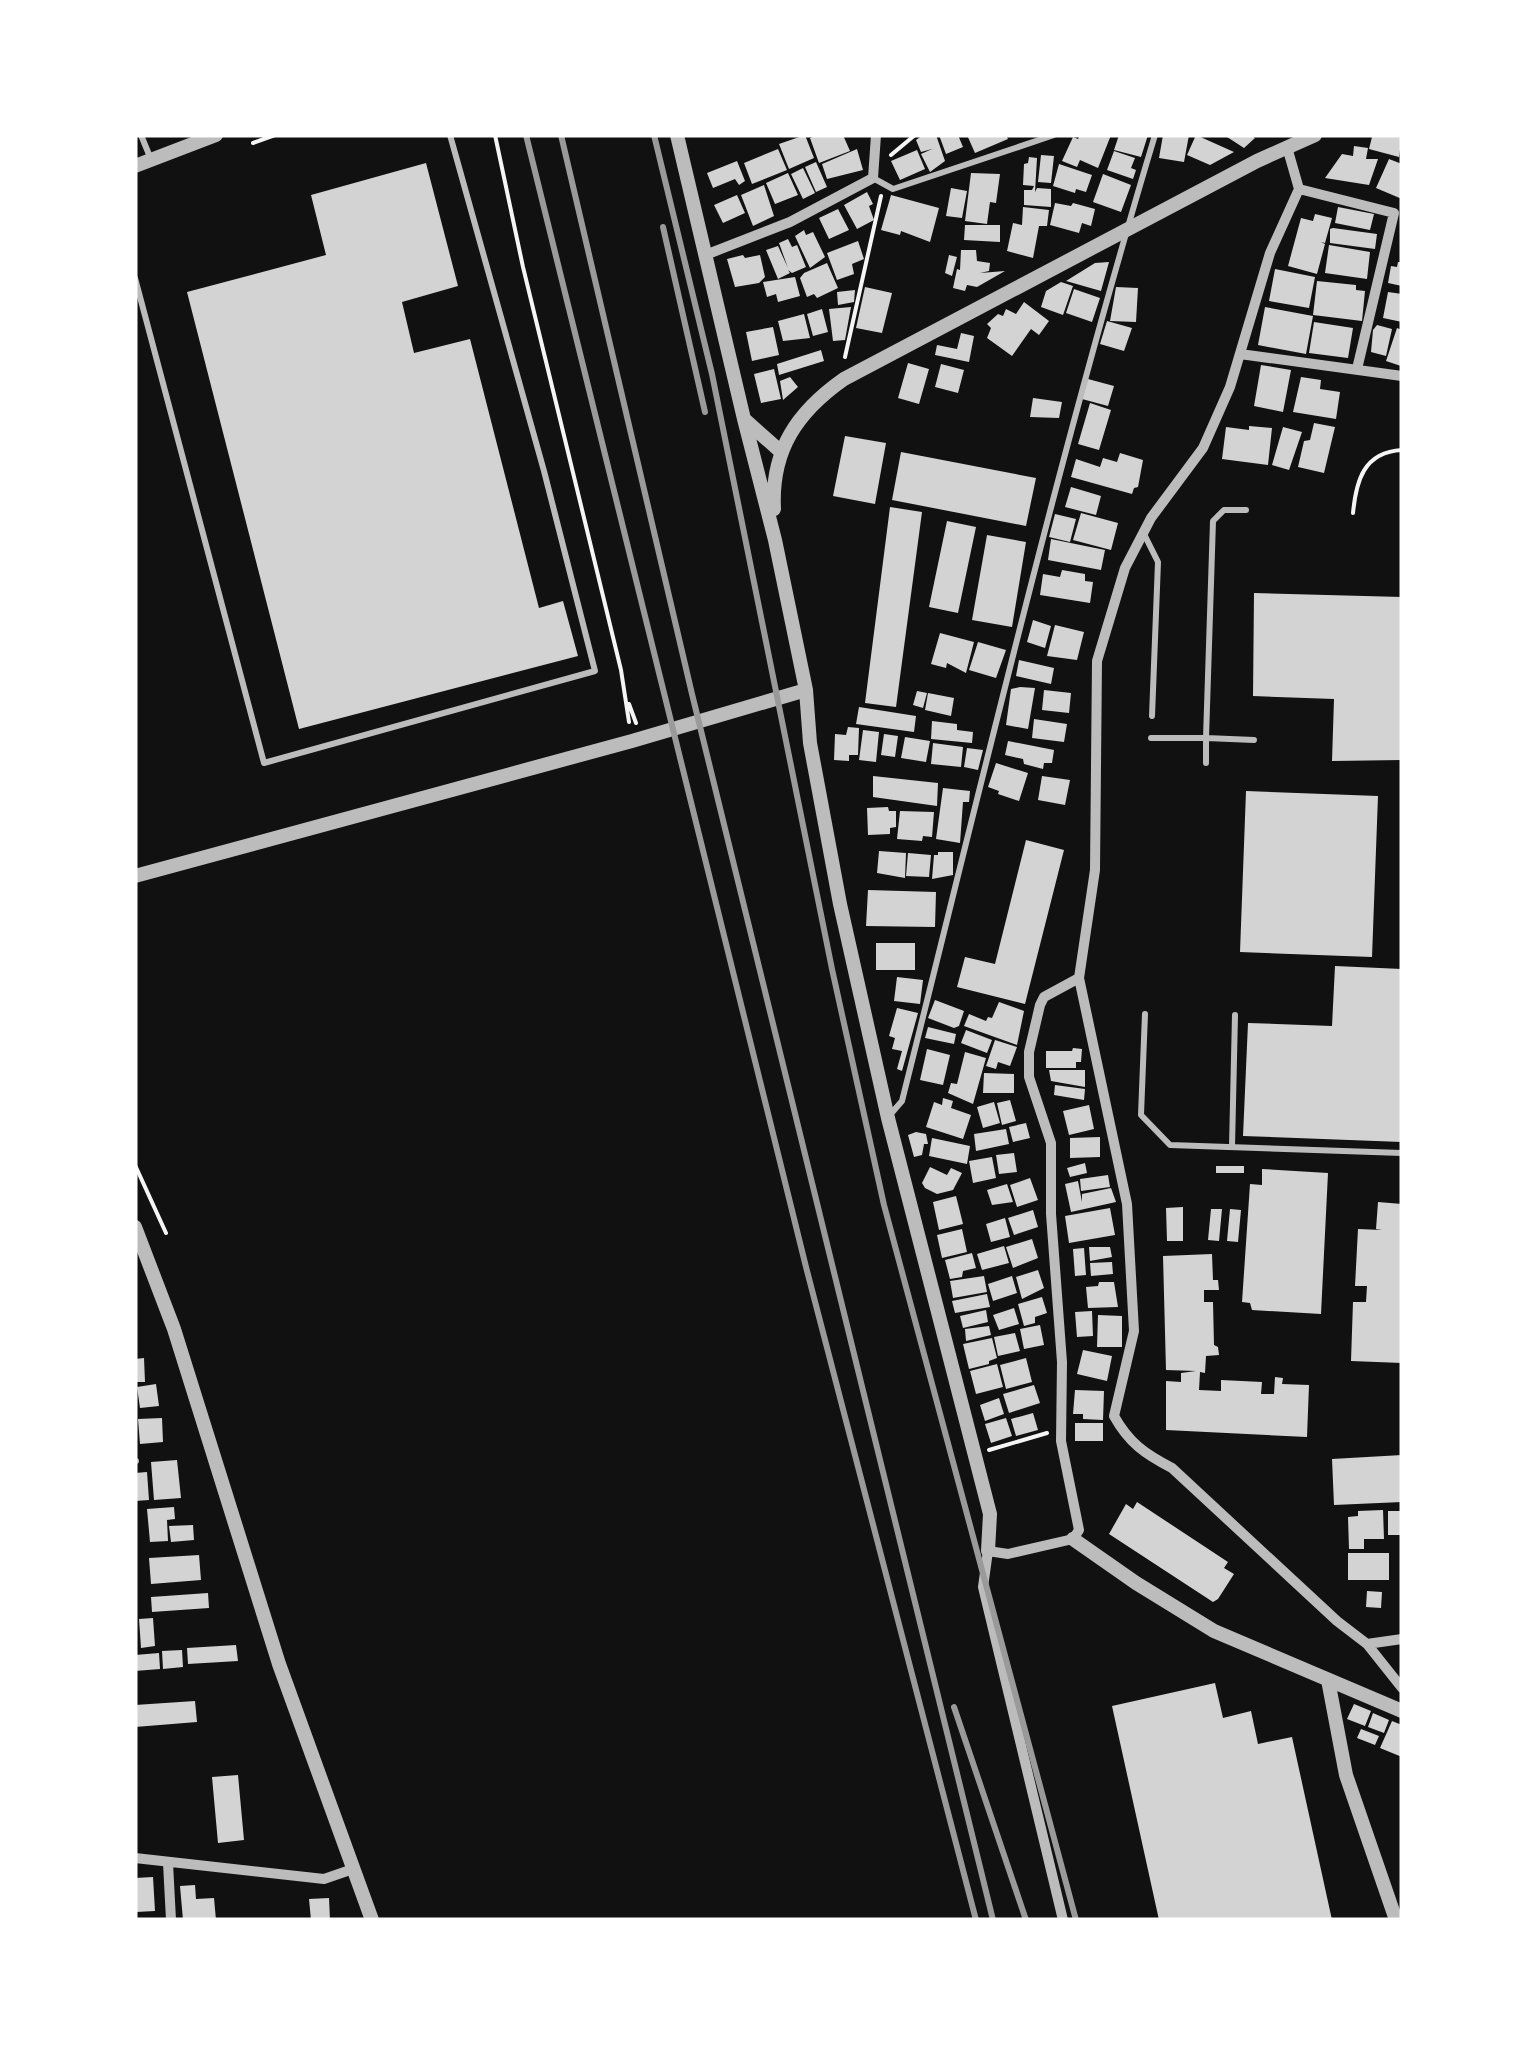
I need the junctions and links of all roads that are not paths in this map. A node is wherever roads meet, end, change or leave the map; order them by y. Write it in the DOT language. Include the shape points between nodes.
graph roads {
  1 [pos="141,135"];
  2 [pos="216,135"];
  3 [pos="450,135"];
  4 [pos="677,135"];
  5 [pos="876,135"];
  6 [pos="1054,135"];
  7 [pos="1154,135"];
  8 [pos="1315,135"];
  9 [pos="1287,147"];
  10 [pos="151,160"];
  11 [pos="135,166"];
  12 [pos="872,175"];
  13 [pos="1299,189"];
  14 [pos="1125,231"];
  15 [pos="708,254"];
  16 [pos="135,278"];
  17 [pos="1240,354"];
  18 [pos="1357,369"];
  19 [pos="1402,376"];
  20 [pos="744,418"];
  21 [pos="780,450"];
  22 [pos="1246,510"];
  23 [pos="1143,533"];
  24 [pos="775,540"];
  25 [pos="806,690"];
  26 [pos="1152,716"];
  27 [pos="1151,738"];
  28 [pos="1206,738"];
  29 [pos="1254,740"];
  30 [pos="1206,763"];
  31 [pos="135,876"];
  32 [pos="1078,978"];
  33 [pos="1145,1014"];
  34 [pos="1235,1016"];
  35 [pos="888,1118"];
  36 [pos="1232,1147"];
  37 [pos="1402,1153"];
  38 [pos="135,1227"];
  39 [pos="1074,1539"];
  40 [pos="988,1551"];
  41 [pos="1402,1639"];
  42 [pos="1367,1644"];
  43 [pos="1328,1680"];
  44 [pos="1402,1688"];
  45 [pos="1402,1711"];
  46 [pos="135,1858"];
  47 [pos="168,1864"];
  48 [pos="353,1869"];
  49 [pos="171,1920"];
  50 [pos="372,1920"];
  51 [pos="1063,1920"];
  52 [pos="1396,1920"];
  1 -- 10 [label="lane"];
  2 -- 10 [label="street"];
  3 -- 16 [label="lane" via="595,671 264,763"];
  4 -- 15 [label="street"];
  5 -- 12 [label="street"];
  6 -- 12 [label="lane" via="893,190"];
  7 -- 14 [label="lane"];
  8 -- 9 [label="street"];
  9 -- 13 [label="street"];
  9 -- 14 [label="street"];
  10 -- 11 [label="street"];
  12 -- 15 [label="street" via="790,222"];
  13 -- 17 [label="street" via="1270,253"];
  13 -- 18 [label="street" via="1394,213"];
  14 -- 21 [label="street" via="844,380 815,402"];
  14 -- 35 [label="lane" via="902,1101"];
  15 -- 20 [label="street"];
  17 -- 18 [label="street"];
  17 -- 23 [label="street" via="1203,448"];
  18 -- 19 [label="street"];
  20 -- 21 [label="street"];
  20 -- 24 [label="street"];
  21 -- 24 [label="street"];
  22 -- 28 [label="lane" via="1224,510 1213,521"];
  23 -- 26 [label="lane" via="1158,562"];
  23 -- 32 [label="street" via="1119,584 1097,661 1095,870"];
  24 -- 25 [label="street"];
  25 -- 31 [label="street"];
  25 -- 35 [label="street" via="840,904"];
  27 -- 28 [label="lane"];
  28 -- 29 [label="lane"];
  28 -- 30 [label="lane"];
  32 -- 39 [label="street" via="1044,997 1029,1052 1029,1077 1051,1143 1060,1428 1079,1530"];
  32 -- 42 [label="street" via="1127,1204 1134,1331 1114,1416 1142,1453 1172,1468"];
  33 -- 36 [label="lane" via="1141,1114 1170,1145"];
  34 -- 36 [label="lane"];
  35 -- 40 [label="street" via="990,1514"];
  36 -- 37 [label="lane"];
  38 -- 48 [label="street" via="174,1329 278,1664"];
  39 -- 40 [label="street" via="1008,1554"];
  39 -- 43 [label="street" via="1214,1630"];
  40 -- 51 [label="street" via="983,1587"];
  41 -- 42 [label="street"];
  42 -- 44 [label="street"];
  43 -- 45 [label="street"];
  43 -- 52 [label="street" via="1346,1775"];
  46 -- 47 [label="street"];
  47 -- 48 [label="street" via="324,1879"];
  47 -- 49 [label="street"];
  48 -- 50 [label="street"];
}
